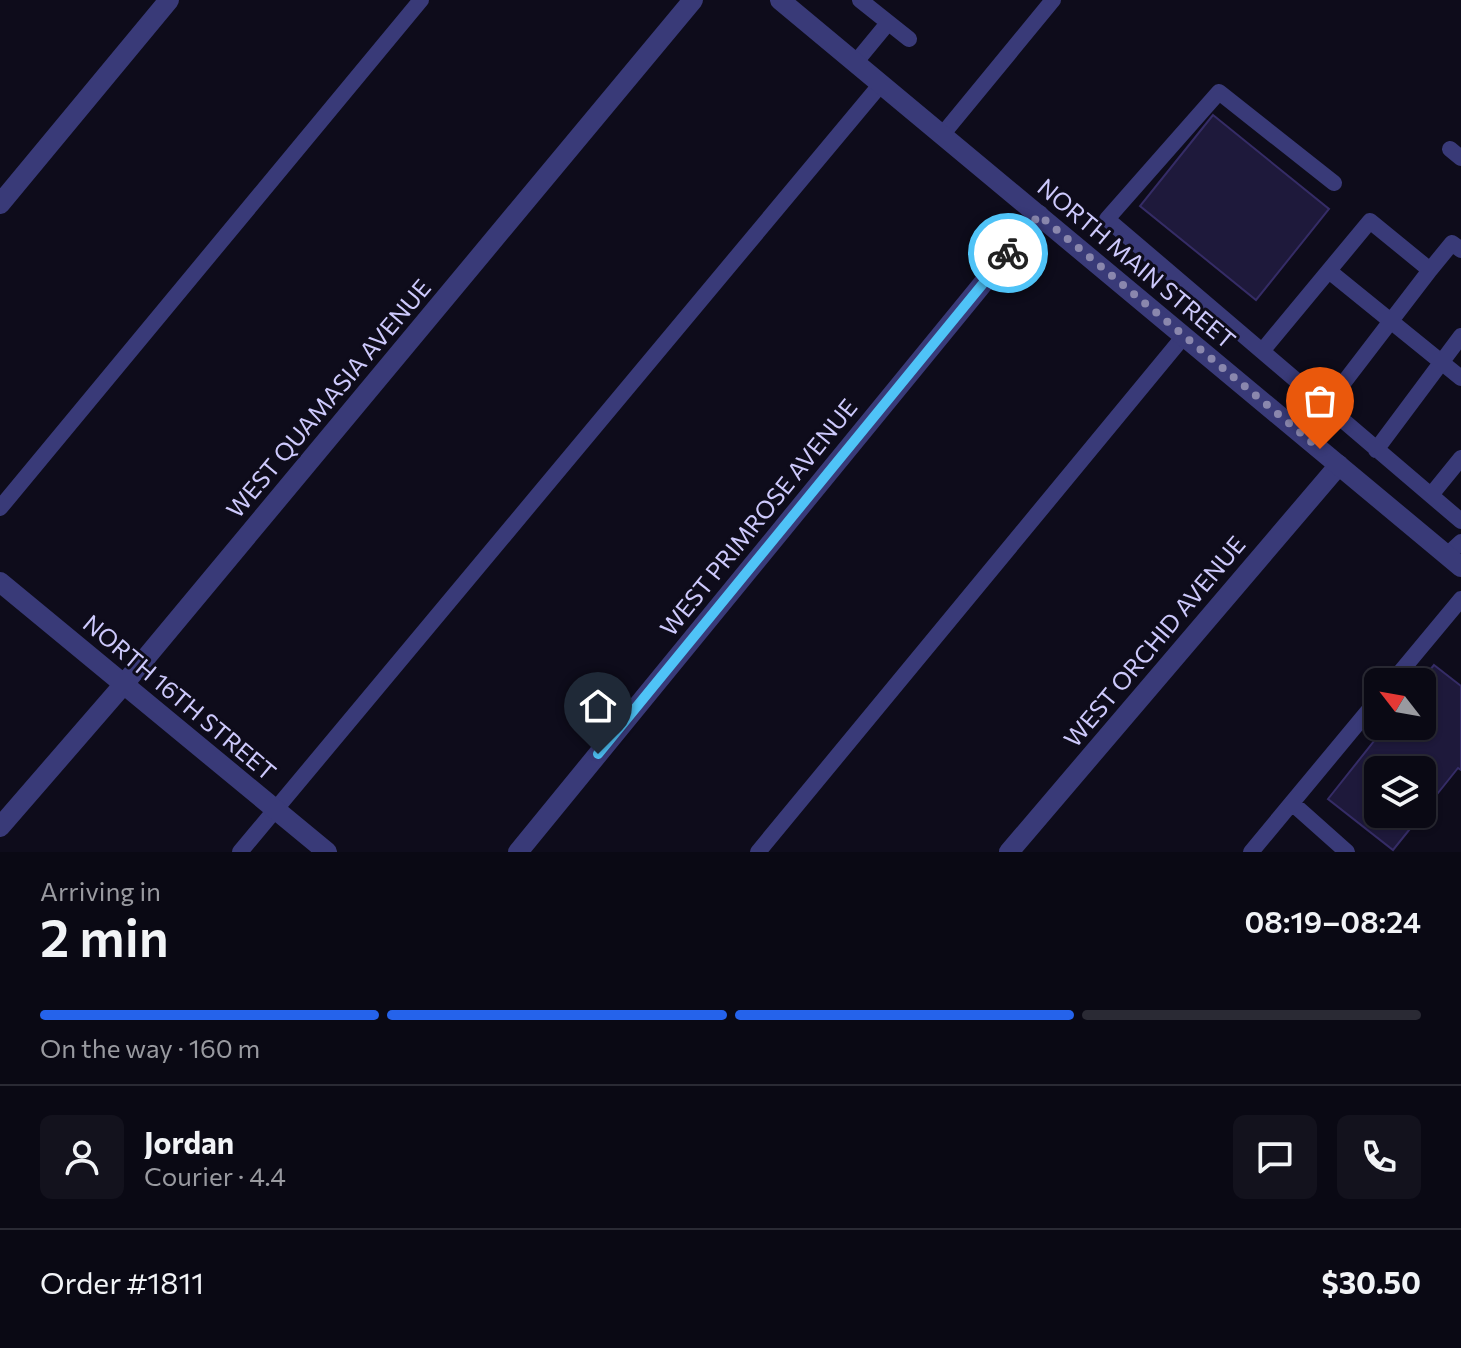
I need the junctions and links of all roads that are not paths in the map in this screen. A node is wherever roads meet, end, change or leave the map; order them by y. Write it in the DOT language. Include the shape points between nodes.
graph roads {
  1 [pos="169,0"];
  2 [pos="421,0"];
  3 [pos="693,0"];
  4 [pos="780,0"];
  5 [pos="860,0"];
  6 [pos="1053,0"];
  7 [pos="888,23"];
  8 [pos="909,39"];
  9 [pos="855,63"];
  10 [pos="881,84"];
  11 [pos="942,135"];
  12 [pos="1334,183"];
  13 [pos="0,204"];
  14 [pos="1039,215"];
  15 [pos="1461,250"];
  16 [pos="1430,270"];
  17 [pos="1329,271"];
  18 [pos="1391,320"];
  19 [pos="1184,336"];
  20 [pos="1461,336"];
  21 [pos="1263,350"];
  22 [pos="1441,362"];
  23 [pos="1461,378"];
  24 [pos="1325,407"];
  25 [pos="1301,433"];
  26 [pos="1376,450"];
  27 [pos="1461,458"];
  28 [pos="1339,465"];
  29 [pos="1431,495"];
  30 [pos="0,508"];
  31 [pos="1461,521"];
  32 [pos="1456,554"];
  33 [pos="0,582"];
  34 [pos="1461,599"];
  35 [pos="1404,668"];
  36 [pos="124,684"];
  37 [pos="1364,716"];
  38 [pos="1292,803"];
  39 [pos="275,809"];
  40 [pos="0,827"];
  41 [pos="240,852"];
  42 [pos="327,852"];
  43 [pos="518,852"];
  44 [pos="758,852"];
  45 [pos="1009,852"];
  46 [pos="1251,852"];
  47 [pos="1347,852"];
  1 -- 13 [label="street"];
  2 -- 30 [label="lane"];
  3 -- 36 [label="street, WEST QUAMASIA AVENUE"];
  4 -- 9 [label="street, NORTH MAIN STREET"];
  5 -- 7 [label="lane"];
  6 -- 11 [label="lane"];
  7 -- 8 [label="lane"];
  7 -- 9 [label="lane"];
  9 -- 10 [label="street, NORTH MAIN STREET"];
  10 -- 11 [label="street, NORTH MAIN STREET"];
  10 -- 39 [label="lane"];
  11 -- 14 [label="street, NORTH MAIN STREET"];
  12 -- 21 [label="lane" via="1219,92 1107,219"];
  14 -- 19 [label="street, NORTH MAIN STREET"];
  14 -- 43 [label="street, WEST PRIMROSE AVENUE"];
  15 -- 16 [label="lane" via="1452,243"];
  16 -- 17 [label="lane" via="1370,221"];
  16 -- 18 [label="lane"];
  17 -- 18 [label="lane"];
  17 -- 21 [label="lane"];
  18 -- 22 [label="lane"];
  18 -- 24 [label="lane"];
  19 -- 25 [label="street, NORTH MAIN STREET"];
  19 -- 44 [label="lane"];
  20 -- 22 [label="lane"];
  21 -- 24 [label="lane"];
  22 -- 23 [label="lane"];
  22 -- 26 [label="lane"];
  24 -- 25 [label="lane"];
  24 -- 26 [label="lane"];
  25 -- 28 [label="street, NORTH MAIN STREET"];
  26 -- 29 [label="lane"];
  27 -- 29 [label="lane"];
  28 -- 32 [label="street, NORTH MAIN STREET"];
  28 -- 45 [label="street, WEST ORCHID AVENUE"];
  29 -- 31 [label="lane"];
  33 -- 36 [label="street, NORTH 16TH STREET"];
  34 -- 35 [label="lane"];
  36 -- 39 [label="street, NORTH 16TH STREET"];
  36 -- 40 [label="street, WEST QUAMASIA AVENUE"];
  37 -- 38 [label="lane"];
  38 -- 46 [label="lane"];
  38 -- 47 [label="lane"];
  39 -- 41 [label="lane"];
  39 -- 42 [label="street, NORTH 16TH STREET"];
}
